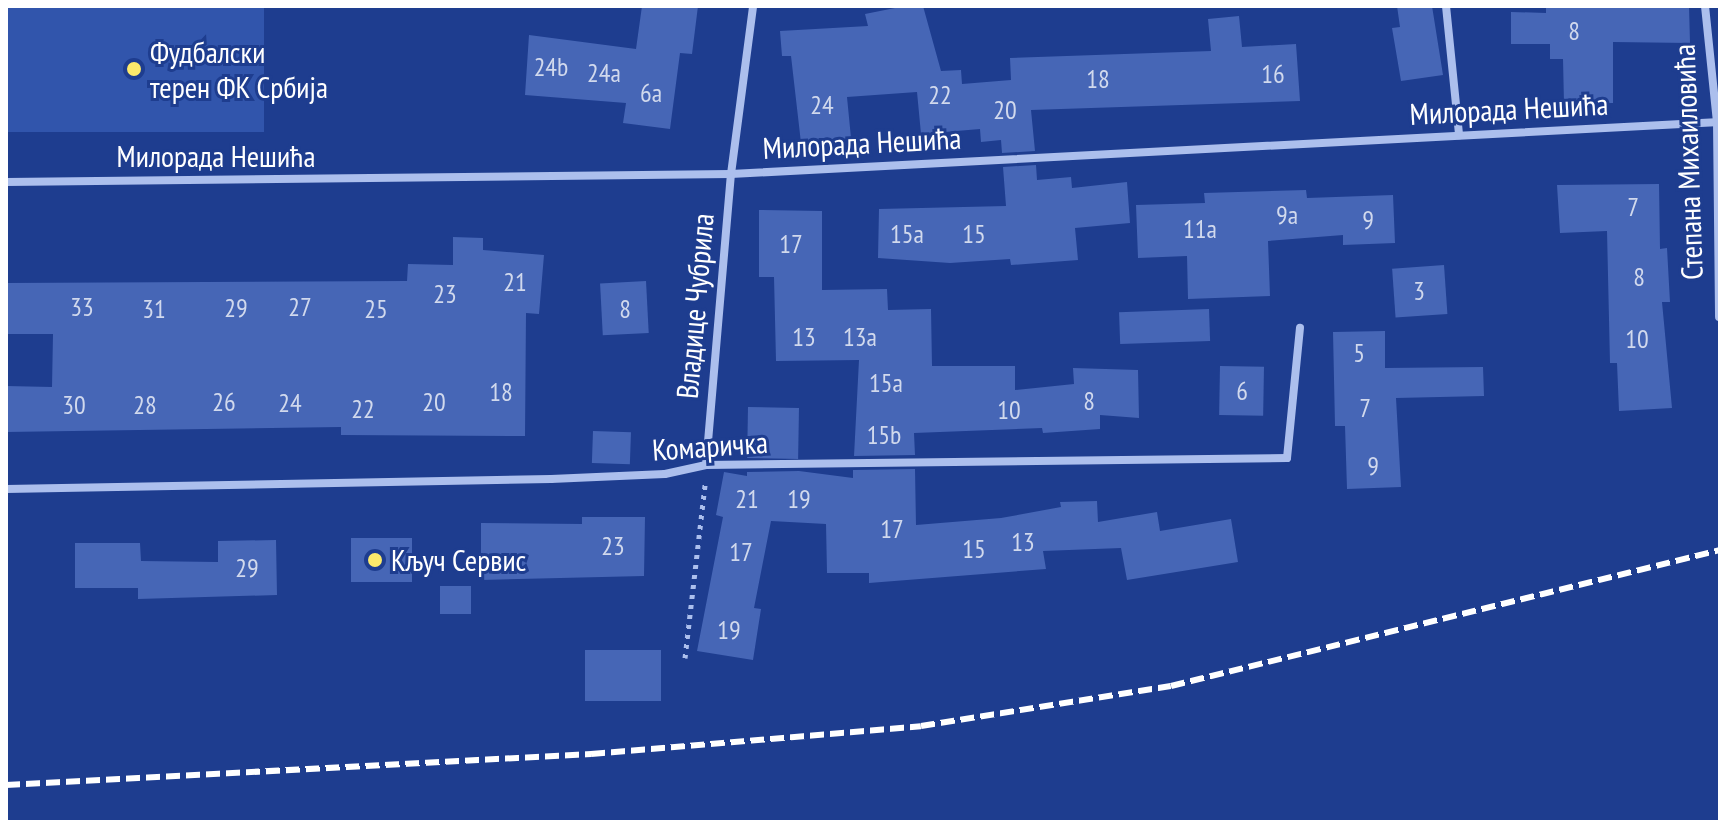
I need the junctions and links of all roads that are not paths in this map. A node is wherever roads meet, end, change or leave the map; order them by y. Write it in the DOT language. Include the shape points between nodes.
graph roads {
  1 [pos="753,6"];
  2 [pos="1446,6"];
  3 [pos="1705,6"];
  4 [pos="1718,122"];
  5 [pos="1459,135"];
  6 [pos="731,174"];
  7 [pos="6,182"];
  8 [pos="1719,317"];
  9 [pos="1300,328"];
  10 [pos="706,465"];
  11 [pos="6,489"];
  1 -- 6 [label="street, Владице Чубрила"];
  2 -- 5 [label="street"];
  3 -- 4 [label="street, Степана Михаиловића"];
  4 -- 5 [label="street, Милорада Нешића"];
  4 -- 8 [label="street, Степана Михаиловића"];
  5 -- 6 [label="street, Милорада Нешића"];
  6 -- 7 [label="street, Милорада Нешића"];
  6 -- 10 [label="street, Владице Чубрила"];
  9 -- 10 [label="street, Комаричка" via="1287,458"];
  10 -- 11 [label="street, Комаричка" via="665,474 551,479"];
}
